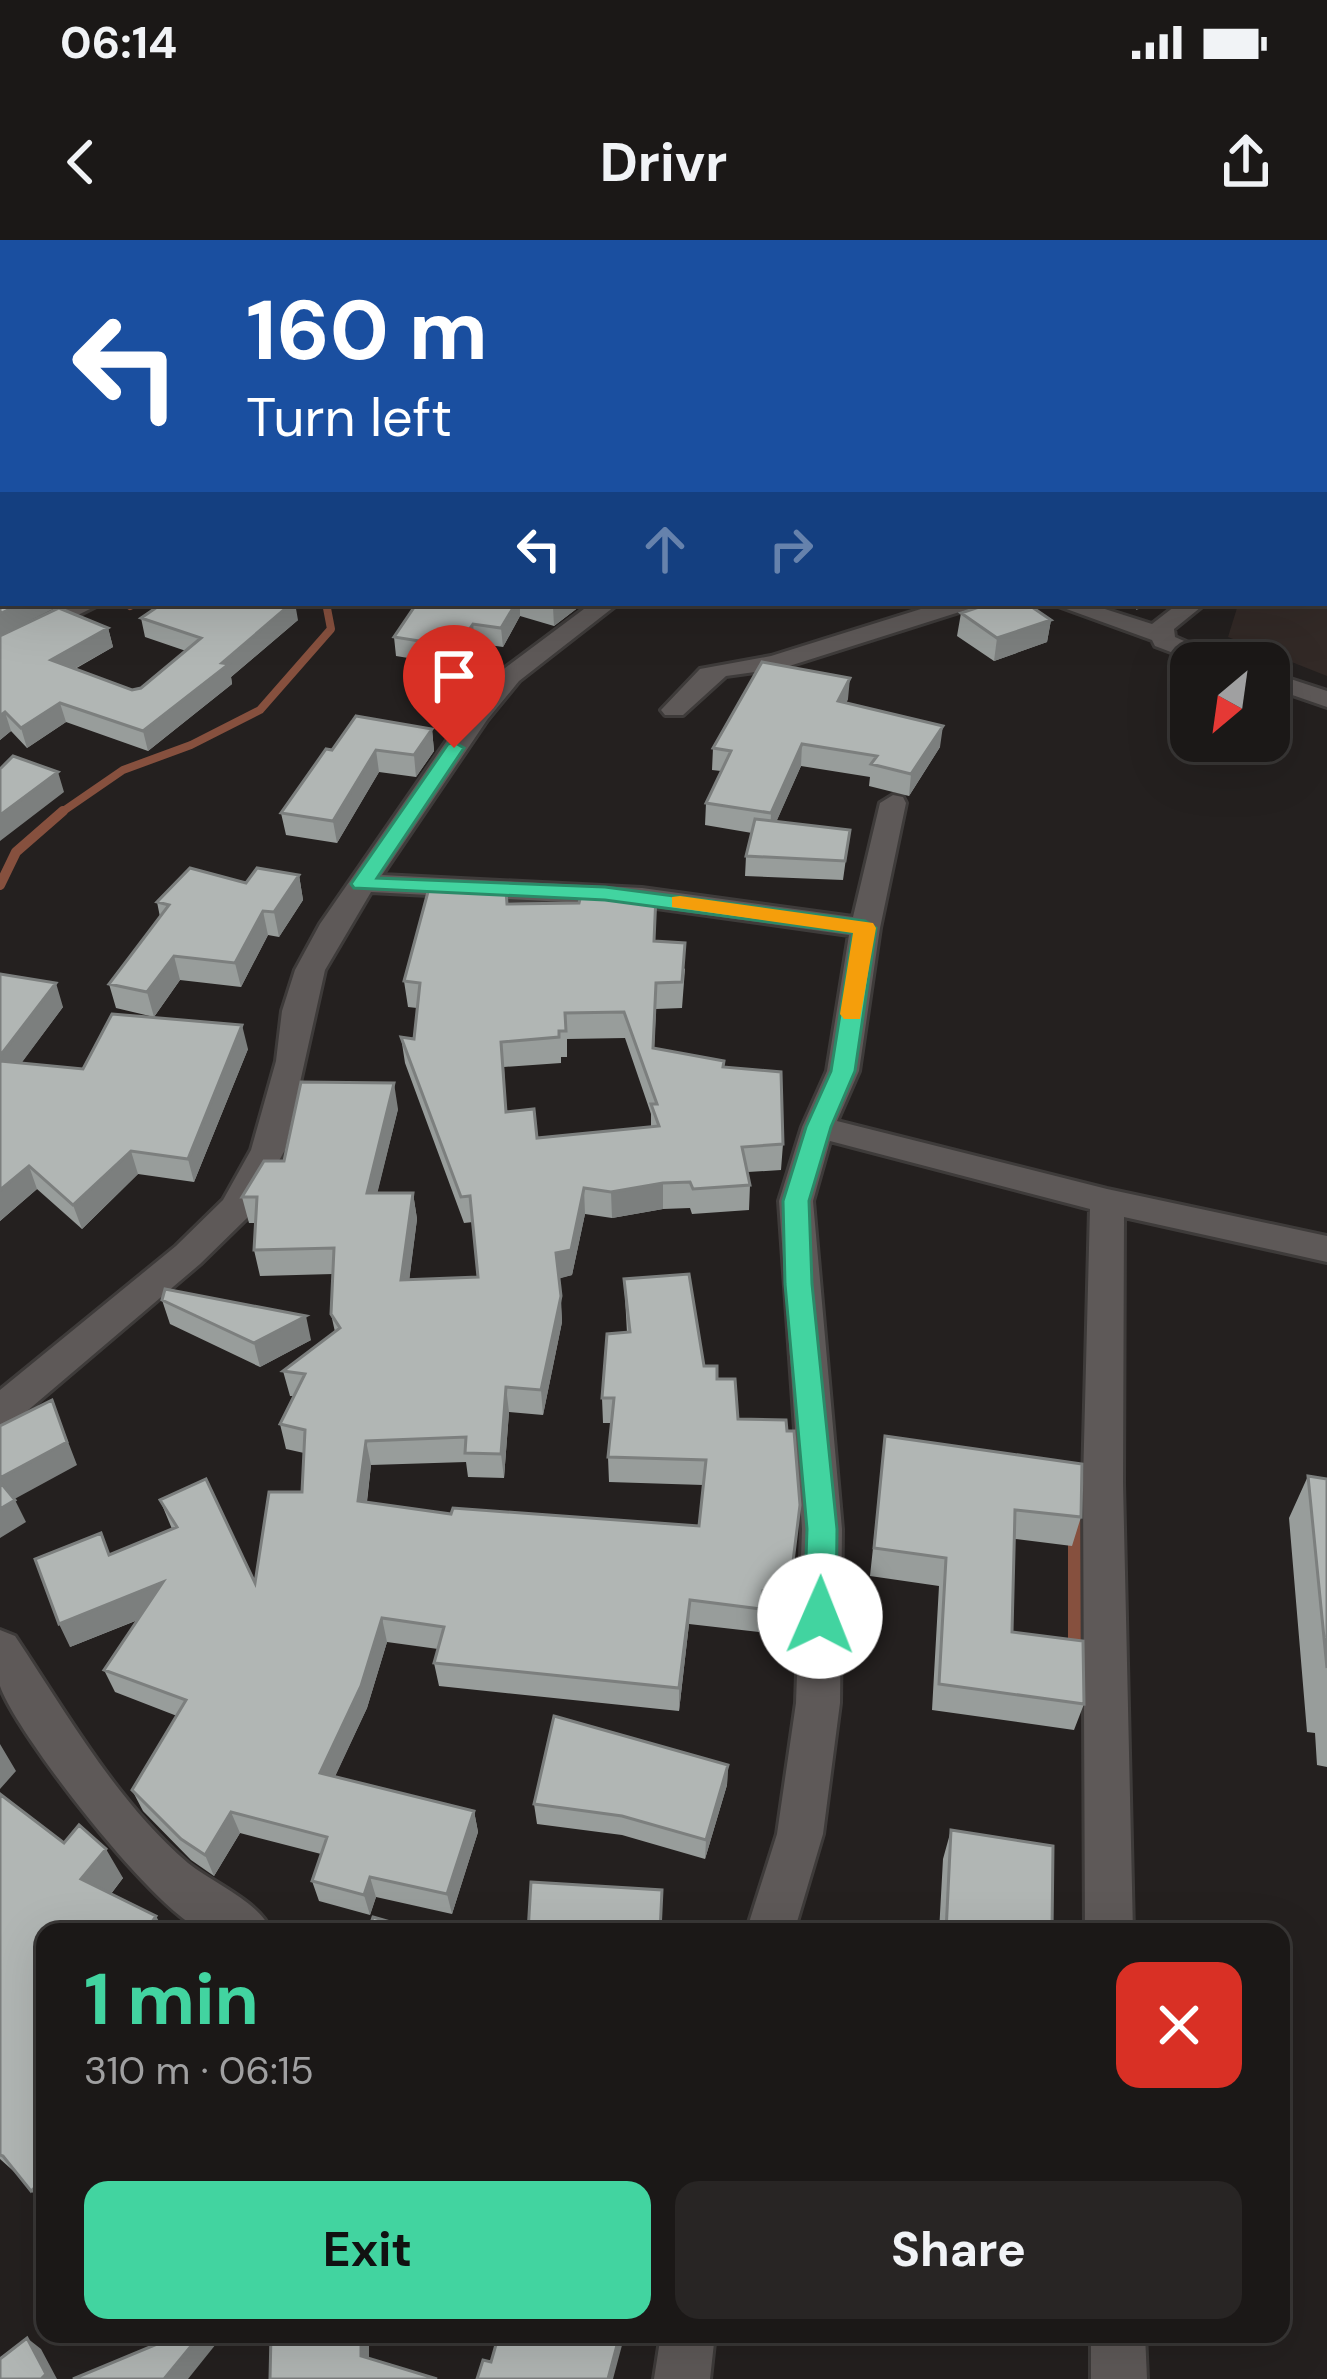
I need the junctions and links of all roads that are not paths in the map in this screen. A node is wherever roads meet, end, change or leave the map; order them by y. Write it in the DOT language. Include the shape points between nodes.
graph roads {
  1 [pos="84,606"];
  2 [pos="603,606"];
  3 [pos="954,606"];
  4 [pos="1073,606"];
  5 [pos="1190,606"];
  6 [pos="0,616"];
  7 [pos="41,627"];
  8 [pos="1162,635"];
  9 [pos="1170,644"];
  10 [pos="0,647"];
  11 [pos="1290,686"];
  12 [pos="1327,699"];
  13 [pos="674,710"];
  14 [pos="893,803"];
  15 [pos="362,884"];
  16 [pos="865,928"];
  17 [pos="818,1127"];
  18 [pos="1107,1201"];
  19 [pos="1327,1250"];
  20 [pos="0,1412"];
  21 [pos="0,1649"];
  22 [pos="234,1923"];
  23 [pos="773,1923"];
  24 [pos="1109,1923"];
  25 [pos="687,2343"];
  26 [pos="1118,2343"];
  27 [pos="682,2379"];
  28 [pos="1119,2379"];
  1 -- 7 [label="street"];
  2 -- 15 [label="street" via="510,676"];
  3 -- 13 [label="street" via="773,663 722,669"];
  4 -- 8 [label="street"];
  5 -- 8 [label="street"];
  6 -- 7 [label="street"];
  7 -- 10 [label="street"];
  8 -- 9 [label="street"];
  11 -- 12 [label="street"];
  14 -- 16 [label="street"];
  15 -- 16 [label="street" via="620,895"];
  15 -- 20 [label="street" via="310,970 268,1150 235,1209"];
  16 -- 17 [label="street" via="843,1071"];
  17 -- 18 [label="street"];
  17 -- 23 [label="street" via="796,1201 822,1529 818,1702 800,1834"];
  18 -- 19 [label="street"];
  18 -- 24 [label="street"];
  21 -- 22 [label="street" via="127,1838 171,1881"];
  25 -- 27 [label="street"];
  26 -- 28 [label="street"];
}
